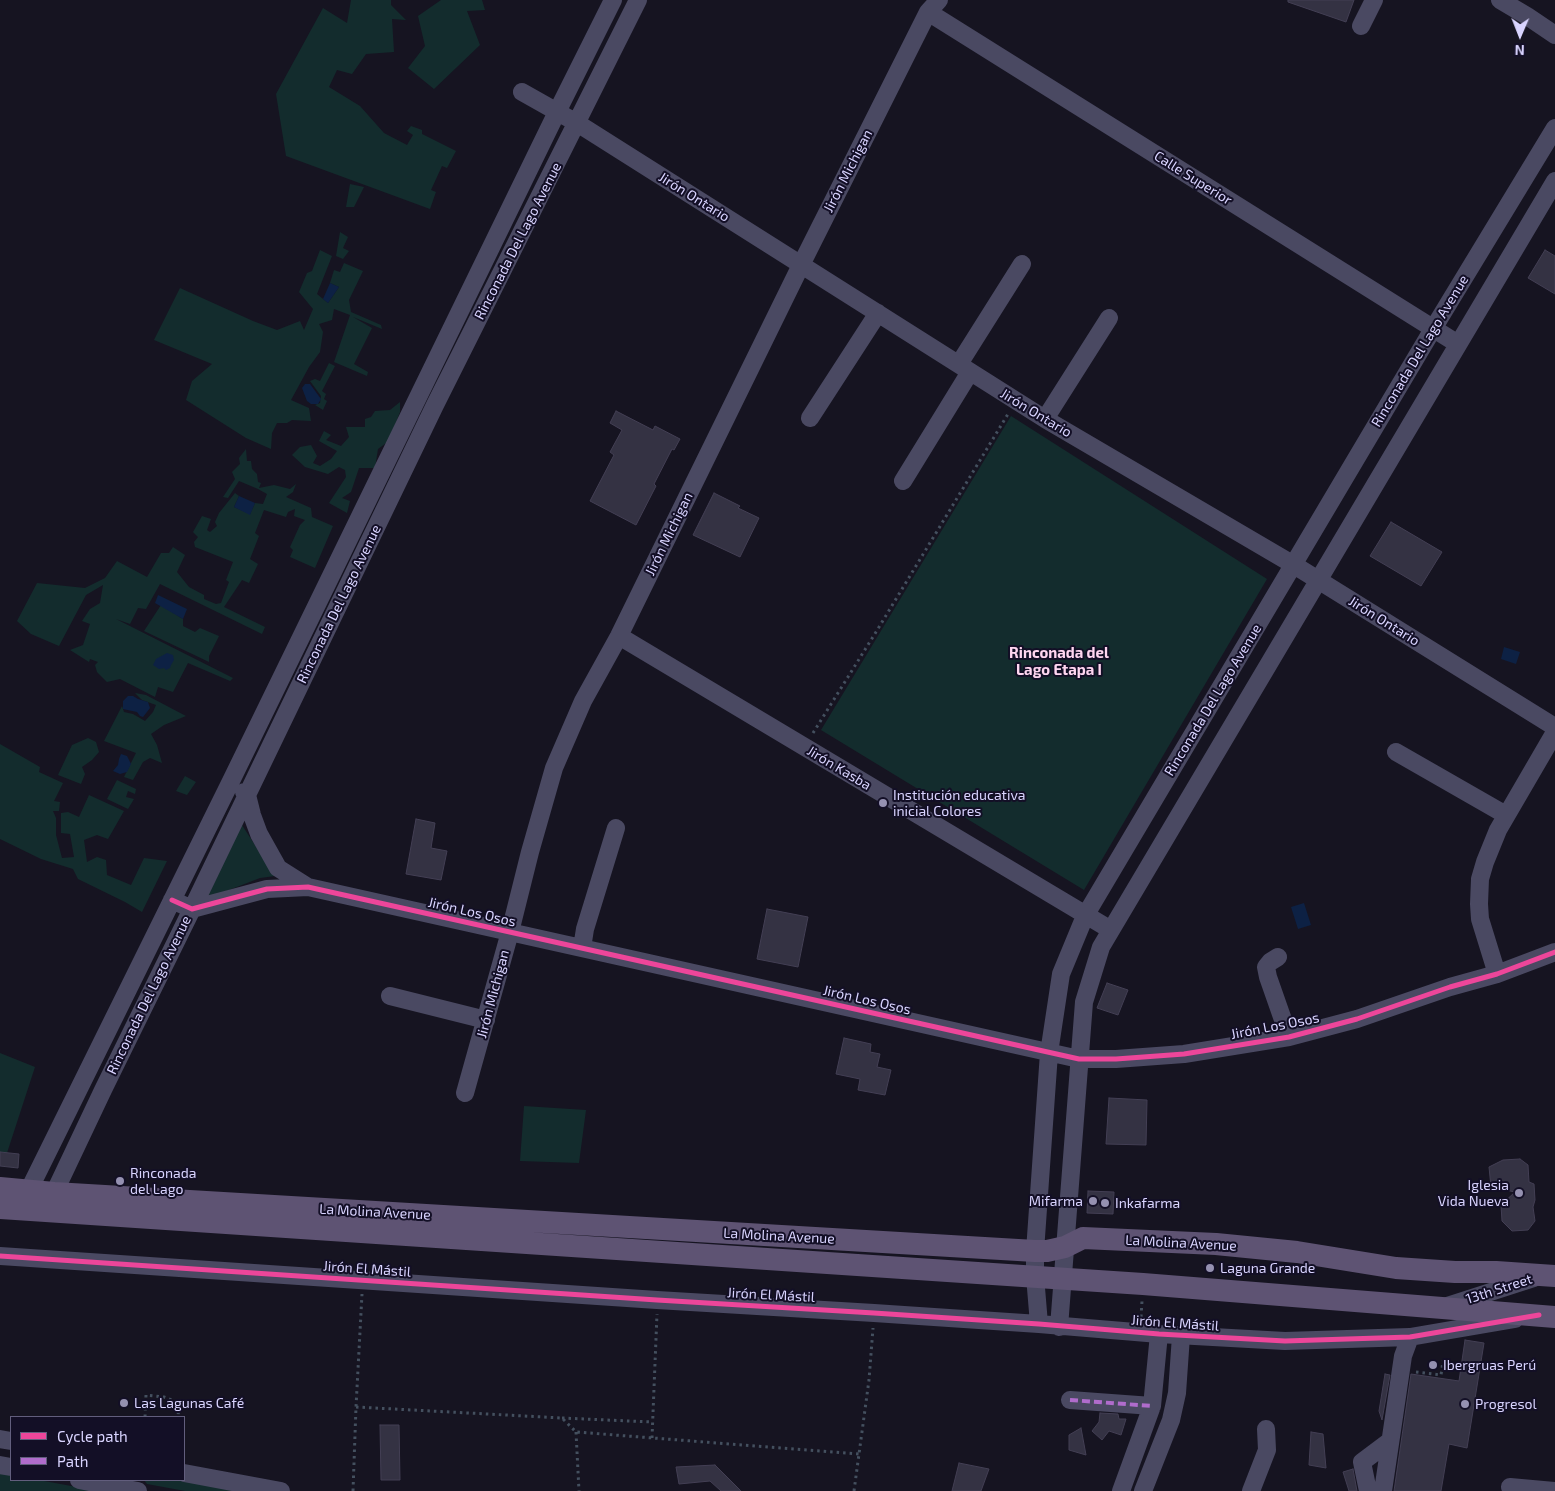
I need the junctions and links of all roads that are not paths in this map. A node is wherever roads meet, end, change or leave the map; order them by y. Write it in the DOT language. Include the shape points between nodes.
graph roads {
  1 [pos="613,0"];
  2 [pos="638,0"];
  3 [pos="1374,0"];
  4 [pos="1500,0"];
  5 [pos="934,6"];
  6 [pos="1361,26"];
  7 [pos="1555,35"];
  8 [pos="522,92"];
  9 [pos="557,112"];
  10 [pos="577,123"];
  11 [pos="1555,128"];
  12 [pos="1555,181"];
  13 [pos="1022,264"];
  14 [pos="801,265"];
  15 [pos="878,313"];
  16 [pos="1109,318"];
  17 [pos="1433,329"];
  18 [pos="1458,344"];
  19 [pos="964,368"];
  20 [pos="810,418"];
  21 [pos="1045,419"];
  22 [pos="903,481"];
  23 [pos="1294,565"];
  24 [pos="1318,580"];
  25 [pos="619,636"];
  26 [pos="1555,727"];
  27 [pos="1555,732"];
  28 [pos="1396,752"];
  29 [pos="232,780"];
  30 [pos="247,795"];
  31 [pos="1506,815"];
  32 [pos="616,828"];
  33 [pos="308,887"];
  34 [pos="172,900"];
  35 [pos="192,909"];
  36 [pos="1084,916"];
  37 [pos="1111,930"];
  38 [pos="510,932"];
  39 [pos="582,948"];
  40 [pos="1555,952"];
  41 [pos="1278,958"];
  42 [pos="1497,974"];
  43 [pos="390,996"];
  44 [pos="486,1020"];
  45 [pos="106,1034"];
  46 [pos="1289,1037"];
  47 [pos="126,1044"];
  48 [pos="1050,1053"];
  49 [pos="1079,1059"];
  50 [pos="465,1094"];
  51 [pos="0,1188"];
  52 [pos="50,1202"];
  53 [pos="16,1203"];
  54 [pos="430,1215"];
  55 [pos="551,1244"];
  56 [pos="1065,1247"];
  57 [pos="1035,1251"];
  58 [pos="0,1256"];
  59 [pos="1551,1273"];
  60 [pos="1035,1276"];
  61 [pos="1062,1278"];
  62 [pos="1442,1308"];
  63 [pos="1547,1316"];
  64 [pos="1040,1324"];
  65 [pos="1058,1327"];
  66 [pos="1159,1334"];
  67 [pos="1181,1336"];
  68 [pos="1410,1337"];
  69 [pos="1070,1400"];
  70 [pos="1151,1411"];
  71 [pos="1171,1420"];
  72 [pos="1266,1429"];
  73 [pos="1390,1441"];
  74 [pos="185,1473"];
  75 [pos="84,1481"];
  76 [pos="1510,1487"];
  77 [pos="138,1491"];
  78 [pos="281,1491"];
  79 [pos="1121,1491"];
  80 [pos="1143,1491"];
  81 [pos="1251,1491"];
  82 [pos="1368,1491"];
  83 [pos="1382,1491"];
  84 [pos="1555,1491"];
  1 -- 9 [label="street, Rinconada Del Lago Avenue"];
  2 -- 10 [label="street, Rinconada Del Lago Avenue"];
  3 -- 6 [label="street"];
  4 -- 7 [label="street"];
  5 -- 14 [label="street, Jirón Michigan"];
  5 -- 17 [label="street, Calle Superior"];
  8 -- 9 [label="street, Jirón Ontario"];
  9 -- 10 [label="street, Jirón Ontario"];
  9 -- 29 [label="street, Rinconada Del Lago Avenue"];
  10 -- 14 [label="street, Jirón Ontario"];
  10 -- 30 [label="street, Rinconada Del Lago Avenue" via="435,405"];
  11 -- 17 [label="street, Rinconada Del Lago Avenue"];
  12 -- 18 [label="street, Rinconada Del Lago Avenue"];
  13 -- 19 [label="street"];
  14 -- 15 [label="street, Jirón Ontario"];
  14 -- 25 [label="street, Jirón Michigan"];
  15 -- 19 [label="street, Jirón Ontario"];
  15 -- 20 [label="street"];
  16 -- 21 [label="street"];
  17 -- 18 [label="street, Calle Superior"];
  17 -- 23 [label="street, Rinconada Del Lago Avenue"];
  18 -- 24 [label="street, Rinconada Del Lago Avenue"];
  19 -- 21 [label="street, Jirón Ontario"];
  19 -- 22 [label="street"];
  21 -- 23 [label="street, Jirón Ontario"];
  23 -- 24 [label="street, Jirón Ontario"];
  23 -- 36 [label="street, Rinconada Del Lago Avenue"];
  24 -- 26 [label="street, Jirón Ontario"];
  24 -- 37 [label="street, Rinconada Del Lago Avenue"];
  25 -- 36 [label="street, Jirón Kasba"];
  25 -- 38 [label="street, Jirón Michigan" via="583,701 554,768"];
  27 -- 31 [label="street"];
  28 -- 31 [label="street"];
  29 -- 30 [label="street, Jirón Los Osos"];
  29 -- 34 [label="street, Rinconada Del Lago Avenue"];
  30 -- 33 [label="street, Jirón Los Osos" via="259,834 274,862"];
  30 -- 35 [label="street, Rinconada Del Lago Avenue"];
  31 -- 42 [label="street" via="1485,862 1479,892 1480,919"];
  32 -- 39 [label="street"];
  33 -- 35 [label="street, Jirón Los Osos" via="267,889"];
  33 -- 38 [label="street, Jirón Los Osos"];
  34 -- 35 [label="street"];
  34 -- 45 [label="street, Rinconada Del Lago Avenue"];
  35 -- 47 [label="street, Rinconada Del Lago Avenue"];
  36 -- 37 [label="street, Jirón Kasba"];
  36 -- 48 [label="street, Rinconada Del Lago Avenue" via="1061,974"];
  37 -- 49 [label="street, Rinconada Del Lago Avenue" via="1101,947 1084,1002"];
  38 -- 39 [label="street, Jirón Los Osos"];
  38 -- 44 [label="street, Jirón Michigan"];
  39 -- 48 [label="street, Jirón Los Osos"];
  40 -- 42 [label="street, Jirón Los Osos"];
  41 -- 46 [label="street" via="1266,967"];
  42 -- 46 [label="street, Jirón Los Osos"];
  43 -- 44 [label="street"];
  44 -- 50 [label="street, Jirón Michigan"];
  45 -- 47 [label="street"];
  45 -- 53 [label="street, Rinconada Del Lago Avenue"];
  46 -- 49 [label="street, Jirón Los Osos" via="1176,1054"];
  47 -- 52 [label="street, Rinconada Del Lago Avenue"];
  48 -- 49 [label="street, Jirón Los Osos"];
  48 -- 57 [label="street, Rinconada Del Lago Avenue"];
  49 -- 56 [label="street, Rinconada Del Lago Avenue"];
  51 -- 53 [label="main road, La Molina Avenue"];
  52 -- 53 [label="main road, La Molina Avenue"];
  52 -- 54 [label="main road, La Molina Avenue"];
  52 -- 55 [label="main road, La Molina Avenue"];
  54 -- 55 [label="main road"];
  54 -- 57 [label="main road, La Molina Avenue"];
  55 -- 60 [label="main road, La Molina Avenue"];
  56 -- 57 [label="main road, La Molina Avenue"];
  56 -- 59 [label="main road, La Molina Avenue" via="1083,1238 1216,1244 1297,1252 1396,1268"];
  56 -- 61 [label="street, Rinconada Del Lago Avenue"];
  57 -- 60 [label="street, Rinconada Del Lago Avenue"];
  58 -- 64 [label="street, Jirón El Mástil"];
  59 -- 62 [label="street, 13th Street"];
  60 -- 61 [label="main road, La Molina Avenue"];
  60 -- 64 [label="street, Rinconada Del Lago Avenue"];
  61 -- 62 [label="main road, La Molina Avenue"];
  61 -- 65 [label="street, Rinconada Del Lago Avenue"];
  62 -- 63 [label="main road, La Molina Avenue"];
  63 -- 68 [label="street, Jirón El Mástil"];
  64 -- 65 [label="street, Jirón El Mástil"];
  65 -- 66 [label="street, Jirón El Mástil"];
  66 -- 67 [label="street, Jirón El Mástil"];
  66 -- 70 [label="street"];
  67 -- 68 [label="street, Jirón El Mástil" via="1285,1341"];
  67 -- 71 [label="street" via="1177,1394"];
  68 -- 73 [label="street" via="1403,1356"];
  69 -- 70 [label="street"];
  70 -- 71 [label="street"];
  70 -- 79 [label="street"];
  71 -- 80 [label="street"];
  72 -- 81 [label="street" via="1267,1450"];
  73 -- 82 [label="street" via="1362,1462"];
  73 -- 83 [label="street"];
  74 -- 78 [label="street"];
  75 -- 77 [label="street"];
  76 -- 84 [label="street"];
}
